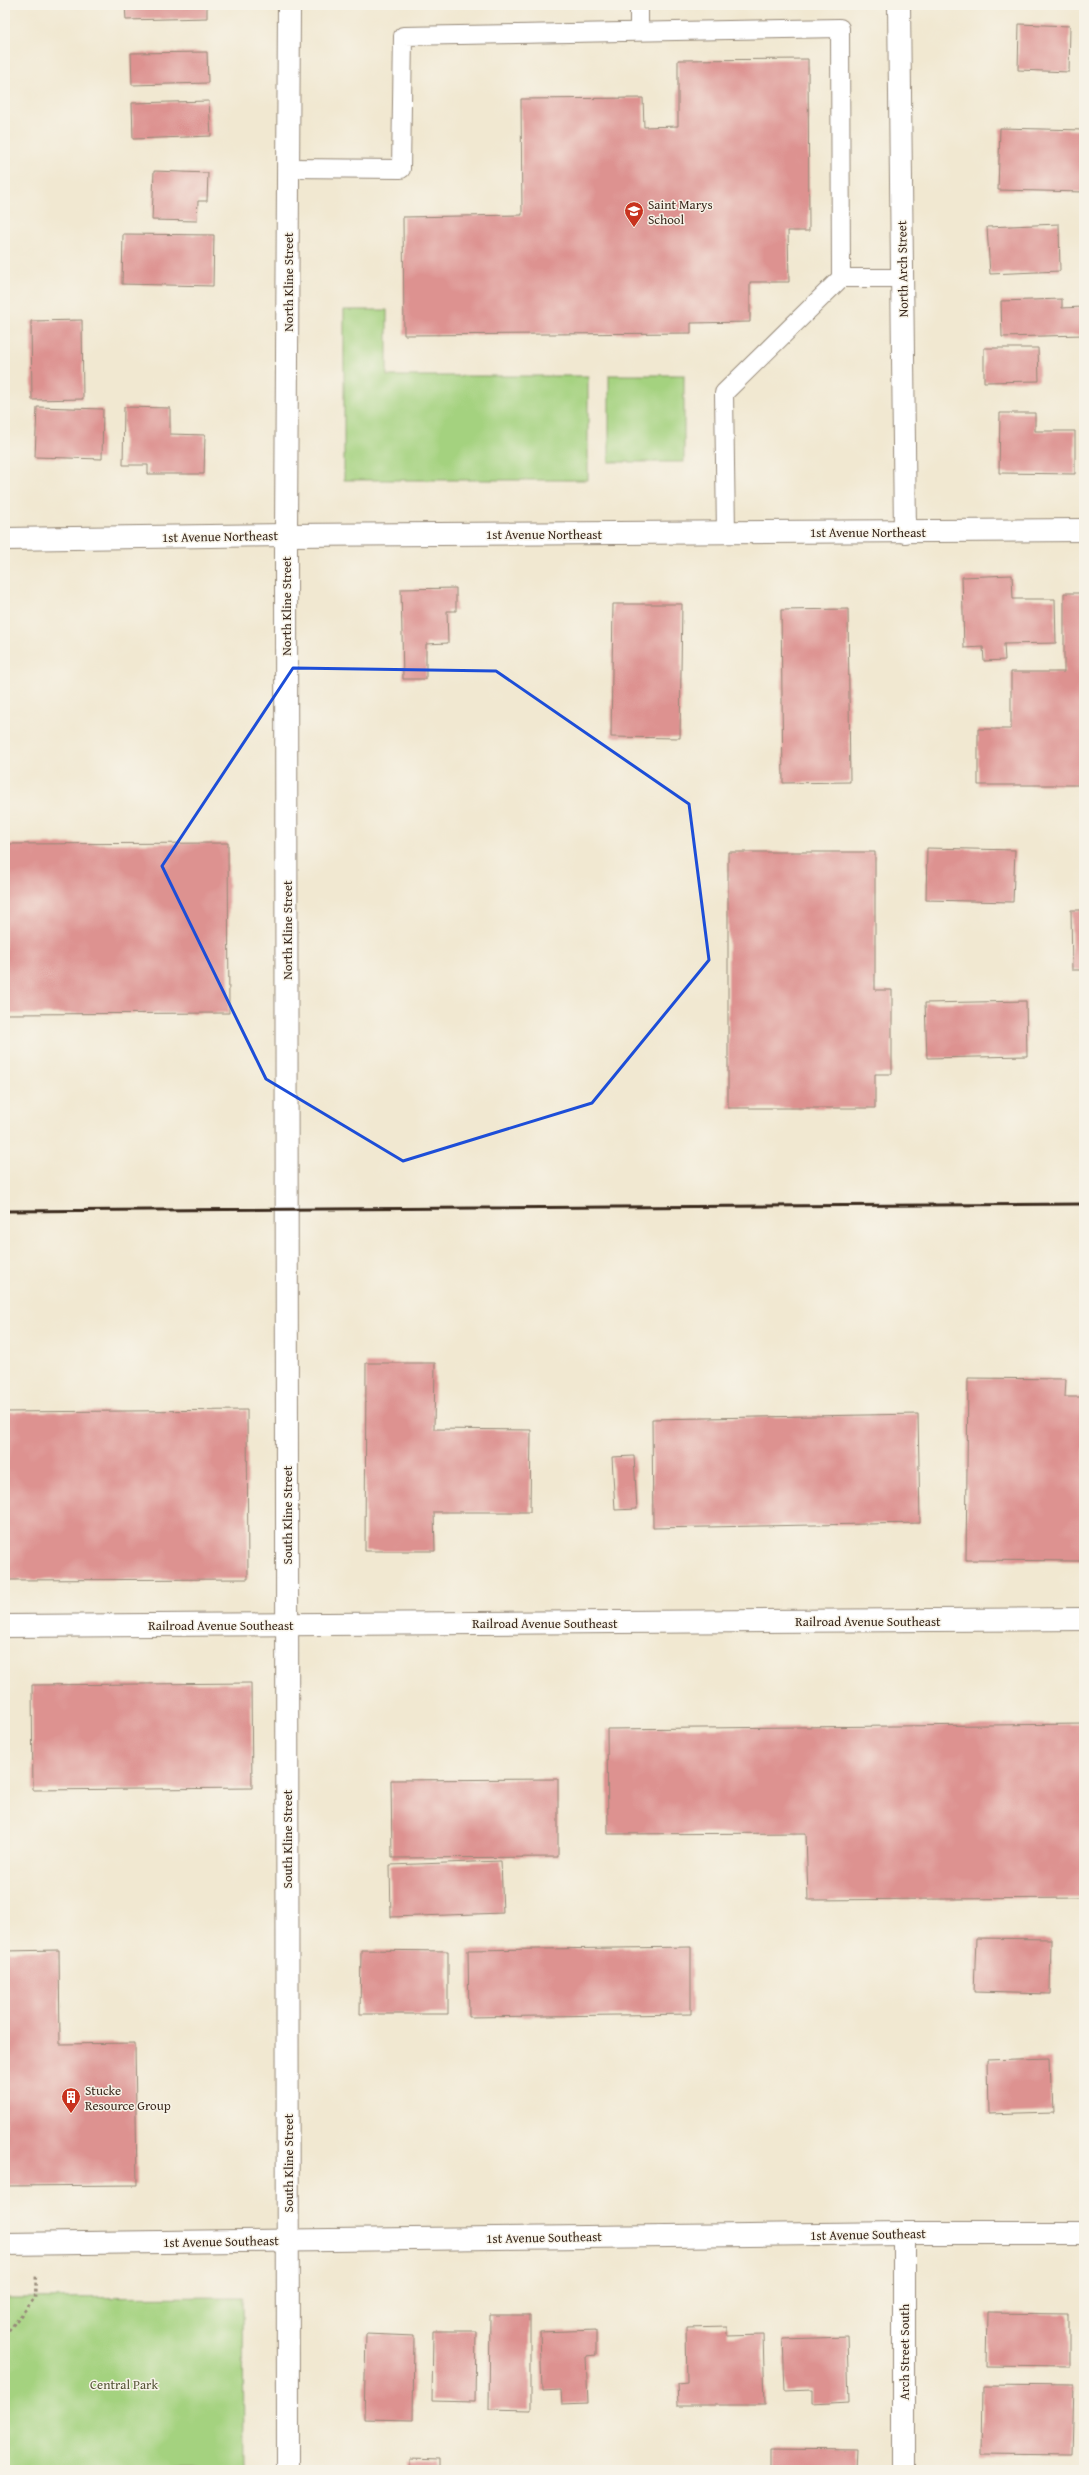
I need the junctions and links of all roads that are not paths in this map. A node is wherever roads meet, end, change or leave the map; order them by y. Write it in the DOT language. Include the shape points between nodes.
graph roads {
  1 [pos="289,5"];
  2 [pos="639,5"];
  3 [pos="899,5"];
  4 [pos="639,31"];
  5 [pos="288,168"];
  6 [pos="841,278"];
  7 [pos="902,278"];
  8 [pos="1084,530"];
  9 [pos="905,532"];
  10 [pos="726,533"];
  11 [pos="286,535"];
  12 [pos="5,539"];
  13 [pos="287,1208"];
  14 [pos="1084,1619"];
  15 [pos="287,1625"];
  16 [pos="5,1626"];
  17 [pos="904,2233"];
  18 [pos="1084,2233"];
  19 [pos="288,2240"];
  20 [pos="5,2244"];
  21 [pos="288,2470"];
  22 [pos="904,2470"];
  1 -- 5 [label="street, North Kline Street"];
  2 -- 4 [label="lane"];
  3 -- 7 [label="street, North Arch Street"];
  4 -- 5 [label="lane" via="403,36 401,169"];
  4 -- 6 [label="lane" via="840,28"];
  5 -- 11 [label="street, North Kline Street"];
  6 -- 7 [label="lane"];
  6 -- 10 [label="lane" via="724,393"];
  7 -- 9 [label="street, North Arch Street"];
  8 -- 9 [label="street, 1st Avenue Northeast"];
  9 -- 10 [label="street, 1st Avenue Northeast"];
  10 -- 11 [label="street, 1st Avenue Northeast"];
  11 -- 12 [label="street, 1st Avenue Northeast"];
  11 -- 13 [label="street, North Kline Street"];
  13 -- 15 [label="street, South Kline Street"];
  14 -- 15 [label="street, Railroad Avenue Southeast"];
  15 -- 16 [label="street, Railroad Avenue Southeast"];
  15 -- 19 [label="street, South Kline Street"];
  17 -- 18 [label="street, 1st Avenue Southeast"];
  17 -- 19 [label="street, 1st Avenue Southeast"];
  17 -- 22 [label="street, Arch Street South"];
  19 -- 20 [label="street, 1st Avenue Southeast"];
  19 -- 21 [label="street, South Kline Street"];
}
